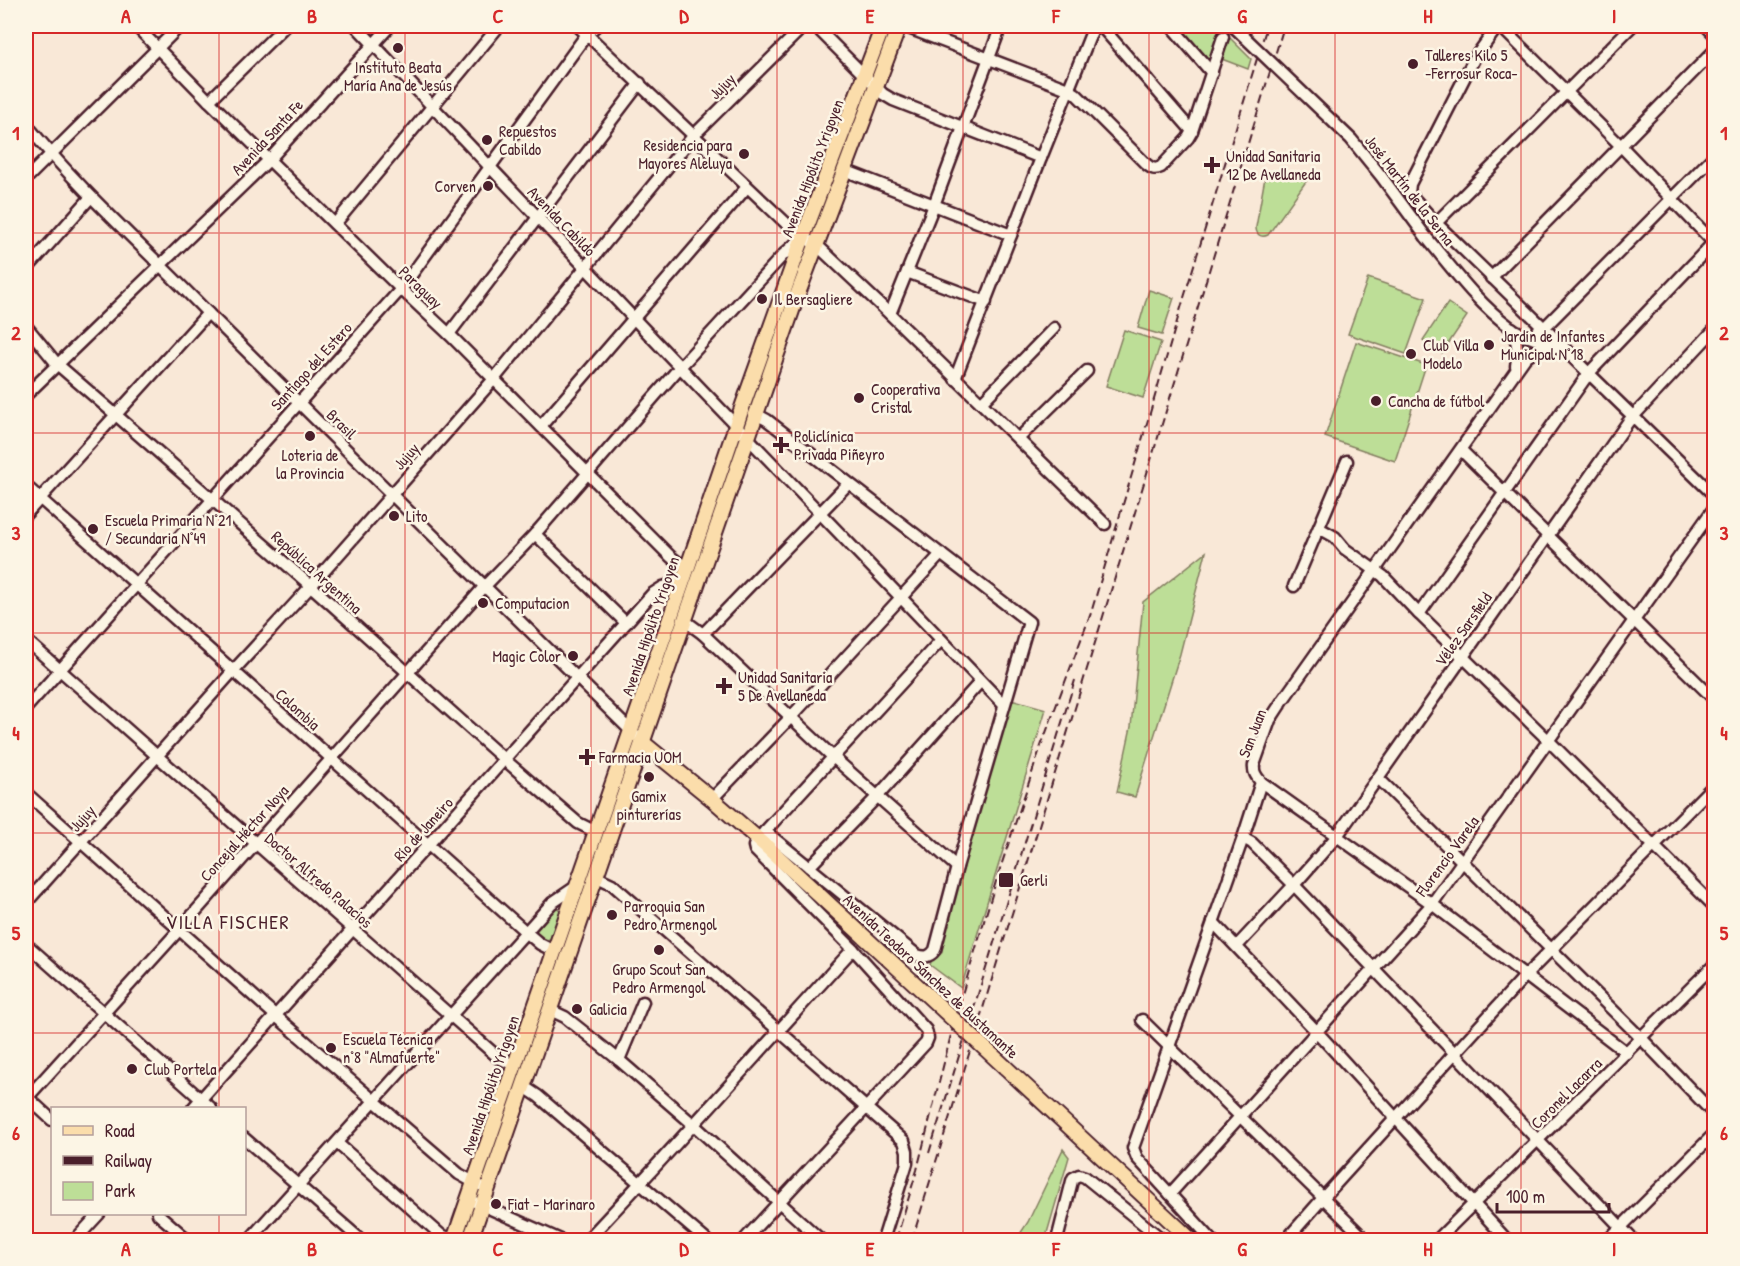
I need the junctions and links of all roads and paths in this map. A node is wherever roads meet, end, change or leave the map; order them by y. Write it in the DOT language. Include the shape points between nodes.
graph roads {
  1 [pos="136,26"];
  2 [pos="180,26"];
  3 [pos="285,26"];
  4 [pos="356,26"];
  5 [pos="390,26"];
  6 [pos="499,26"];
  7 [pos="578,26"];
  8 [pos="596,26"];
  9 [pos="804,26"];
  10 [pos="815,26"];
  11 [pos="883,26"];
  12 [pos="901,26"];
  13 [pos="1001,26"];
  14 [pos="1094,26"];
  15 [pos="1101,26"];
  16 [pos="1171,26"];
  17 [pos="1233,26"];
  18 [pos="1499,26"];
  19 [pos="1632,26"];
  20 [pos="1706,26"];
  21 [pos="587,34"];
  22 [pos="1714,34"];
  23 [pos="1223,37"];
  24 [pos="373,44"];
  25 [pos="158,48"];
  26 [pos="1714,51"];
  27 [pos="989,57"];
  28 [pos="1212,73"];
  29 [pos="864,76"];
  30 [pos="640,83"];
  31 [pos="876,87"];
  32 [pos="1068,88"];
  33 [pos="1567,92"];
  34 [pos="209,101"];
  35 [pos="433,106"];
  36 [pos="26,124"];
  37 [pos="963,127"];
  38 [pos="1192,131"];
  39 [pos="694,135"];
  40 [pos="1621,146"];
  41 [pos="51,155"];
  42 [pos="1714,156"];
  43 [pos="1041,158"];
  44 [pos="269,160"];
  45 [pos="490,165"];
  46 [pos="844,171"];
  47 [pos="26,179"];
  48 [pos="747,187"];
  49 [pos="91,198"];
  50 [pos="1672,199"];
  51 [pos="933,205"];
  52 [pos="538,218"];
  53 [pos="1436,223"];
  54 [pos="335,224"];
  55 [pos="1011,235"];
  56 [pos="803,237"];
  57 [pos="1714,242"];
  58 [pos="816,245"];
  59 [pos="161,265"];
  60 [pos="585,267"];
  61 [pos="26,270"];
  62 [pos="907,272"];
  63 [pos="1491,278"];
  64 [pos="400,289"];
  65 [pos="986,302"];
  66 [pos="208,313"];
  67 [pos="890,314"];
  68 [pos="634,319"];
  69 [pos="26,326"];
  70 [pos="1054,328"];
  71 [pos="1512,328"];
  72 [pos="1544,328"];
  73 [pos="1714,330"];
  74 [pos="449,334"];
  75 [pos="1558,348"];
  76 [pos="1574,357"];
  77 [pos="57,364"];
  78 [pos="680,367"];
  79 [pos="1515,370"];
  80 [pos="1087,371"];
  81 [pos="1589,372"];
  82 [pos="955,379"];
  83 [pos="494,380"];
  84 [pos="26,395"];
  85 [pos="299,402"];
  86 [pos="981,403"];
  87 [pos="756,414"];
  88 [pos="1633,415"];
  89 [pos="116,416"];
  90 [pos="736,425"];
  91 [pos="541,426"];
  92 [pos="748,437"];
  93 [pos="1018,440"];
  94 [pos="1461,450"];
  95 [pos="1347,461"];
  96 [pos="587,472"];
  97 [pos="848,484"];
  98 [pos="26,486"];
  99 [pos="1504,491"];
  100 [pos="392,495"];
  101 [pos="1714,495"];
  102 [pos="40,499"];
  103 [pos="213,499"];
  104 [pos="1714,508"];
  105 [pos="26,514"];
  106 [pos="821,514"];
  107 [pos="1104,524"];
  108 [pos="1318,528"];
  109 [pos="535,534"];
  110 [pos="1549,536"];
  111 [pos="941,554"];
  112 [pos="688,566"];
  113 [pos="1375,570"];
  114 [pos="683,581"];
  115 [pos="136,585"];
  116 [pos="311,586"];
  117 [pos="1294,586"];
  118 [pos="484,587"];
  119 [pos="901,598"];
  120 [pos="1419,614"];
  121 [pos="1635,619"];
  122 [pos="684,620"];
  123 [pos="626,624"];
  124 [pos="703,634"];
  125 [pos="26,640"];
  126 [pos="941,640"];
  127 [pos="1462,656"];
  128 [pos="60,670"];
  129 [pos="233,671"];
  130 [pos="408,673"];
  131 [pos="578,679"];
  132 [pos="981,682"];
  133 [pos="1714,699"];
  134 [pos="1004,705"];
  135 [pos="26,708"];
  136 [pos="791,717"];
  137 [pos="631,732"];
  138 [pos="1548,740"];
  139 [pos="642,742"];
  140 [pos="158,756"];
  141 [pos="833,757"];
  142 [pos="331,758"];
  143 [pos="505,760"];
  144 [pos="1378,778"];
  145 [pos="1261,782"];
  146 [pos="1714,785"];
  147 [pos="26,794"];
  148 [pos="877,796"];
  149 [pos="712,799"];
  150 [pos="596,832"];
  151 [pos="761,836"];
  152 [pos="1336,836"];
  153 [pos="1243,838"];
  154 [pos="80,842"];
  155 [pos="255,844"];
  156 [pos="429,845"];
  157 [pos="1655,845"];
  158 [pos="1462,860"];
  159 [pos="809,867"];
  160 [pos="957,867"];
  161 [pos="596,876"];
  162 [pos="1294,885"];
  163 [pos="577,886"];
  164 [pos="26,903"];
  165 [pos="1431,904"];
  166 [pos="1714,906"];
  167 [pos="1213,922"];
  168 [pos="180,929"];
  169 [pos="353,930"];
  170 [pos="526,932"];
  171 [pos="26,944"];
  172 [pos="1237,946"];
  173 [pos="853,949"];
  174 [pos="554,951"];
  175 [pos="1552,951"];
  176 [pos="1714,965"];
  177 [pos="1374,969"];
  178 [pos="1525,976"];
  179 [pos="643,1002"];
  180 [pos="550,1010"];
  181 [pos="104,1013"];
  182 [pos="450,1015"];
  183 [pos="276,1016"];
  184 [pos="1142,1020"];
  185 [pos="778,1030"];
  186 [pos="1317,1032"];
  187 [pos="1642,1039"];
  188 [pos="1169,1046"];
  189 [pos="1627,1053"];
  190 [pos="1454,1054"];
  191 [pos="619,1060"];
  192 [pos="514,1065"];
  193 [pos="523,1086"];
  194 [pos="26,1097"];
  195 [pos="375,1100"];
  196 [pos="197,1104"];
  197 [pos="866,1107"];
  198 [pos="1714,1114"];
  199 [pos="1241,1117"];
  200 [pos="1397,1118"];
  201 [pos="51,1119"];
  202 [pos="694,1125"];
  203 [pos="1714,1134"];
  204 [pos="246,1140"];
  205 [pos="1539,1141"];
  206 [pos="337,1143"];
  207 [pos="473,1183"];
  208 [pos="641,1184"];
  209 [pos="297,1185"];
  210 [pos="488,1189"];
  211 [pos="1170,1194"];
  212 [pos="1323,1198"];
  213 [pos="468,1199"];
  214 [pos="779,1202"];
  215 [pos="1474,1205"];
  216 [pos="483,1206"];
  217 [pos="98,1215"];
  218 [pos="159,1215"];
  219 [pos="1621,1228"];
  220 [pos="75,1240"];
  221 [pos="188,1240"];
  222 [pos="249,1240"];
  223 [pos="361,1240"];
  224 [pos="454,1240"];
  225 [pos="470,1240"];
  226 [pos="561,1240"];
  227 [pos="587,1240"];
  228 [pos="706,1240"];
  229 [pos="744,1240"];
  230 [pos="821,1240"];
  231 [pos="883,1240"];
  232 [pos="1057,1240"];
  233 [pos="1162,1240"];
  234 [pos="1191,1240"];
  235 [pos="1212,1240"];
  236 [pos="1286,1240"];
  237 [pos="1366,1240"];
  238 [pos="1437,1240"];
  239 [pos="1507,1240"];
  240 [pos="1608,1240"];
  241 [pos="1633,1240"];
  1 -- 25 [label="street, Paraguay"];
  2 -- 25 [label="street"];
  3 -- 34 [label="street"];
  4 -- 24 [label="street, Avenida Cabildo"];
  5 -- 24 [label="street, Avenida Santa Fe"];
  6 -- 35 [label="street"];
  7 -- 21 [label="street"];
  8 -- 21 [label="street, Santiago del Estero"];
  9 -- 39 [label="street, Jujuy"];
  10 -- 29 [label="street"];
  11 -- 29 [label="main road, Avenida Hipólito Yrigoyen"];
  12 -- 27 [label="street"];
  12 -- 31 [label="main road, Avenida Hipólito Yrigoyen"];
  13 -- 27 [label="street"];
  14 -- 32 [label="street"];
  15 -- 38 [label="street"];
  16 -- 28 [label="street"];
  17 -- 71 [label="street, José Martín de la Serna, bridge" via="1351,139 1456,273"];
  18 -- 33 [label="street"];
  18 -- 53 [label="street, José Martín de la Serna" via="1474,59 1409,188 1409,193"];
  19 -- 33 [label="street"];
  20 -- 22 [label="street"];
  21 -- 30 [label="street"];
  21 -- 45 [label="street, Santiago del Estero"];
  23 -- 28 [label="street"];
  24 -- 35 [label="street, Avenida Cabildo"];
  24 -- 44 [label="street, Avenida Santa Fe"];
  25 -- 34 [label="street, Paraguay"];
  25 -- 41 [label="street"];
  26 -- 40 [label="street"];
  27 -- 32 [label="street"];
  27 -- 37 [label="street"];
  28 -- 38 [label="street"];
  29 -- 31 [label="street"];
  29 -- 56 [label="main road, Avenida Hipólito Yrigoyen"];
  30 -- 39 [label="street"];
  30 -- 52 [label="street"];
  31 -- 37 [label="street" via="893,100"];
  31 -- 46 [label="main road, Avenida Hipólito Yrigoyen"];
  32 -- 38 [label="street" via="1152,169 1161,167"];
  32 -- 43 [label="street"];
  33 -- 40 [label="street"];
  33 -- 53 [label="street"];
  34 -- 44 [label="street, Paraguay"];
  35 -- 45 [label="street, Avenida Cabildo"];
  35 -- 54 [label="street"];
  36 -- 41 [label="street, Brasil"];
  37 -- 43 [label="street"];
  37 -- 51 [label="street"];
  39 -- 48 [label="street"];
  39 -- 60 [label="street, Jujuy"];
  40 -- 50 [label="street"];
  40 -- 63 [label="street"];
  41 -- 47 [label="street"];
  41 -- 49 [label="street, Brasil"];
  42 -- 50 [label="street"];
  43 -- 55 [label="street"];
  44 -- 54 [label="street, Paraguay"];
  44 -- 59 [label="street, Avenida Santa Fe"];
  45 -- 52 [label="street, Avenida Cabildo"];
  45 -- 64 [label="street, Santiago del Estero"];
  46 -- 51 [label="street"];
  46 -- 58 [label="main road, Avenida Hipólito Yrigoyen"];
  48 -- 56 [label="street"];
  48 -- 68 [label="street"];
  49 -- 59 [label="street, Brasil"];
  49 -- 61 [label="street"];
  50 -- 57 [label="street"];
  50 -- 72 [label="street"];
  51 -- 55 [label="street"];
  51 -- 62 [label="street"];
  52 -- 60 [label="street, Avenida Cabildo"];
  52 -- 74 [label="street"];
  53 -- 63 [label="street, José Martín de la Serna"];
  54 -- 64 [label="street, Paraguay"];
  55 -- 65 [label="street"];
  56 -- 58 [label="street"];
  56 -- 78 [label="street, Concejal Héctor Noya"];
  56 -- 90 [label="main road, Avenida Hipólito Yrigoyen"];
  57 -- 81 [label="street"];
  58 -- 67 [label="street"];
  58 -- 87 [label="main road, Avenida Hipólito Yrigoyen"];
  59 -- 66 [label="street, Brasil"];
  59 -- 77 [label="street, Avenida Santa Fe"];
  60 -- 68 [label="street, Avenida Cabildo"];
  60 -- 83 [label="street, Jujuy"];
  62 -- 65 [label="street"];
  62 -- 67 [label="street"];
  63 -- 72 [label="street, José Martín de la Serna"];
  64 -- 74 [label="street, Paraguay"];
  64 -- 85 [label="street, Santiago del Estero"];
  65 -- 82 [label="street"];
  66 -- 85 [label="street, Brasil"];
  66 -- 89 [label="street"];
  67 -- 82 [label="street"];
  68 -- 78 [label="street, Avenida Cabildo"];
  68 -- 91 [label="street"];
  69 -- 77 [label="street, República Argentina"];
  70 -- 86 [label="street"];
  71 -- 72 [label="street"];
  71 -- 75 [label="street, José Martín de la Serna"];
  71 -- 79 [label="street" via="1518,351"];
  72 -- 76 [label="street, José Martín de la Serna"];
  73 -- 88 [label="street, Vélez Sarsfield"];
  74 -- 83 [label="street, Paraguay"];
  75 -- 76 [label="street, José Martín de la Serna"];
  75 -- 79 [label="street, San Juan" via="1532,352"];
  76 -- 81 [label="street, José Martín de la Serna"];
  77 -- 84 [label="street, Avenida Santa Fe"];
  77 -- 89 [label="street, República Argentina"];
  78 -- 90 [label="street, Avenida Cabildo"];
  78 -- 96 [label="street, Concejal Héctor Noya"];
  79 -- 94 [label="street, San Juan"];
  80 -- 93 [label="street"];
  81 -- 88 [label="street, José Martín de la Serna"];
  81 -- 99 [label="street"];
  82 -- 86 [label="street"];
  83 -- 91 [label="street, Paraguay"];
  83 -- 100 [label="street, Jujuy"];
  85 -- 100 [label="street, Brasil"];
  85 -- 103 [label="street, Santiago del Estero"];
  86 -- 93 [label="street"];
  87 -- 92 [label="main road, Avenida Hipólito Yrigoyen"];
  87 -- 97 [label="street"];
  88 -- 101 [label="street, José Martín de la Serna"];
  88 -- 110 [label="street, Vélez Sarsfield"];
  89 -- 102 [label="street"];
  89 -- 103 [label="street, República Argentina"];
  90 -- 92 [label="street, Avenida Cabildo"];
  90 -- 112 [label="main road, Avenida Hipólito Yrigoyen"];
  91 -- 96 [label="street, Paraguay"];
  92 -- 106 [label="street, Avenida Cabildo"];
  92 -- 122 [label="main road, Avenida Hipólito Yrigoyen"];
  93 -- 107 [label="street"];
  94 -- 99 [label="street"];
  94 -- 113 [label="street, San Juan"];
  95 -- 108 [label="street"];
  96 -- 109 [label="street, Concejal Héctor Noya"];
  96 -- 112 [label="street, Paraguay" via="670,557"];
  97 -- 106 [label="street"];
  97 -- 111 [label="street"];
  98 -- 102 [label="street, Colombia"];
  99 -- 110 [label="street"];
  99 -- 120 [label="street"];
  100 -- 116 [label="street, Jujuy"];
  100 -- 118 [label="street, Brasil"];
  102 -- 105 [label="street"];
  102 -- 115 [label="street, Colombia"];
  103 -- 115 [label="street, Santiago del Estero"];
  103 -- 116 [label="street, República Argentina"];
  104 -- 121 [label="street, Florencio Varela"];
  106 -- 119 [label="street, Avenida Cabildo"];
  106 -- 124 [label="street"];
  108 -- 113 [label="street"];
  108 -- 117 [label="street"];
  109 -- 118 [label="street, Concejal Héctor Noya"];
  109 -- 123 [label="street"];
  110 -- 121 [label="street"];
  110 -- 127 [label="street, Vélez Sarsfield"];
  111 -- 119 [label="street"];
  111 -- 134 [label="street" via="1029,622"];
  112 -- 114 [label="main road, Avenida Hipólito Yrigoyen"];
  113 -- 120 [label="street"];
  113 -- 145 [label="street, San Juan" via="1273,714 1254,765"];
  114 -- 123 [label="street, Río de Janeiro" via="663,586 652,594"];
  114 -- 137 [label="main road, Avenida Hipólito Yrigoyen"];
  115 -- 128 [label="street, Santiago del Estero"];
  115 -- 129 [label="street, Colombia"];
  116 -- 129 [label="street, Jujuy"];
  116 -- 130 [label="street, República Argentina"];
  118 -- 130 [label="street, Concejal Héctor Noya"];
  118 -- 131 [label="street, Brasil"];
  119 -- 126 [label="street, Avenida Cabildo"];
  119 -- 136 [label="street"];
  120 -- 127 [label="street"];
  121 -- 133 [label="street"];
  121 -- 138 [label="street, Florencio Varela"];
  122 -- 124 [label="street"];
  122 -- 139 [label="main road, Avenida Hipólito Yrigoyen"];
  123 -- 131 [label="street, Río de Janeiro"];
  124 -- 136 [label="street"];
  125 -- 128 [label="street, Doctor Alfredo Palacios"];
  126 -- 132 [label="street, Avenida Cabildo"];
  126 -- 141 [label="street"];
  127 -- 138 [label="street"];
  127 -- 144 [label="street, Vélez Sarsfield"];
  128 -- 135 [label="street, Santiago del Estero"];
  128 -- 140 [label="street, Doctor Alfredo Palacios"];
  129 -- 140 [label="street, Jujuy"];
  129 -- 142 [label="street, Colombia"];
  130 -- 142 [label="street, Concejal Héctor Noya"];
  130 -- 143 [label="street, República Argentina"];
  131 -- 137 [label="street, Brasil"];
  131 -- 143 [label="street, Río de Janeiro"];
  132 -- 134 [label="street, Avenida Cabildo"];
  132 -- 148 [label="street"];
  134 -- 160 [label="street"];
  136 -- 141 [label="street"];
  136 -- 149 [label="street"];
  137 -- 139 [label="street, Brasil"];
  137 -- 150 [label="main road, Avenida Hipólito Yrigoyen"];
  138 -- 157 [label="street"];
  138 -- 158 [label="street, Florencio Varela"];
  139 -- 149 [label="main road, Avenida Teodoro Sánchez de Bustamante"];
  139 -- 161 [label="main road, Avenida Hipólito Yrigoyen"];
  140 -- 154 [label="street, Jujuy"];
  140 -- 155 [label="street, Doctor Alfredo Palacios"];
  141 -- 148 [label="street"];
  141 -- 151 [label="street"];
  142 -- 155 [label="street, Concejal Héctor Noya"];
  142 -- 156 [label="street, Colombia"];
  143 -- 150 [label="street, República Argentina" via="578,823"];
  143 -- 156 [label="street, Río de Janeiro"];
  144 -- 152 [label="street, Vélez Sarsfield"];
  144 -- 158 [label="street"];
  145 -- 152 [label="street"];
  145 -- 153 [label="street, San Juan"];
  146 -- 157 [label="street"];
  147 -- 154 [label="street"];
  148 -- 159 [label="street"];
  148 -- 160 [label="street"];
  149 -- 151 [label="main road, Avenida Teodoro Sánchez de Bustamante"];
  150 -- 163 [label="main road, Avenida Hipólito Yrigoyen"];
  151 -- 159 [label="street"];
  151 -- 173 [label="street" via="755,850"];
  151 -- 234 [label="main road, Avenida Teodoro Sánchez de Bustamante, bridge" via="766,846"];
  152 -- 162 [label="street, Vélez Sarsfield"];
  152 -- 165 [label="street"];
  153 -- 162 [label="street"];
  153 -- 167 [label="street, San Juan"];
  154 -- 164 [label="street, Jujuy"];
  154 -- 168 [label="street"];
  155 -- 168 [label="street, Concejal Héctor Noya"];
  155 -- 169 [label="street, Doctor Alfredo Palacios"];
  156 -- 169 [label="street, Río de Janeiro"];
  156 -- 170 [label="street, Colombia"];
  157 -- 166 [label="street"];
  157 -- 175 [label="street"];
  158 -- 165 [label="street, Florencio Varela"];
  158 -- 175 [label="street"];
  159 -- 160 [label="street" via="922,957 935,950"];
  161 -- 180 [label="main road, Avenida Hipólito Yrigoyen"];
  161 -- 185 [label="street" via="612,884"];
  162 -- 172 [label="street, Vélez Sarsfield"];
  162 -- 177 [label="street"];
  163 -- 170 [label="street" via="552,903"];
  163 -- 174 [label="main road, Avenida Hipólito Yrigoyen"];
  165 -- 177 [label="street, Florencio Varela"];
  165 -- 178 [label="street"];
  167 -- 172 [label="street"];
  167 -- 188 [label="street, San Juan"];
  168 -- 181 [label="street, Concejal Héctor Noya"];
  168 -- 183 [label="street"];
  169 -- 182 [label="street, Doctor Alfredo Palacios"];
  169 -- 183 [label="street, Río de Janeiro"];
  170 -- 174 [label="street, Colombia"];
  170 -- 182 [label="street"];
  171 -- 181 [label="street"];
  172 -- 186 [label="street"];
  173 -- 185 [label="street"];
  173 -- 197 [label="street" via="928,1033 926,1043"];
  174 -- 192 [label="main road, Avenida Hipólito Yrigoyen"];
  175 -- 178 [label="street"];
  175 -- 187 [label="street"];
  176 -- 187 [label="street, Coronel Lacarra"];
  177 -- 186 [label="street, Florencio Varela"];
  177 -- 190 [label="street"];
  178 -- 189 [label="street"];
  178 -- 190 [label="street"];
  179 -- 191 [label="street"];
  180 -- 191 [label="street" via="565,1017"];
  180 -- 193 [label="main road, Avenida Hipólito Yrigoyen"];
  181 -- 194 [label="street, Concejal Héctor Noya"];
  181 -- 196 [label="street"];
  182 -- 192 [label="street, Doctor Alfredo Palacios" via="499,1058"];
  182 -- 195 [label="street"];
  183 -- 195 [label="street"];
  183 -- 196 [label="street, Río de Janeiro"];
  184 -- 188 [label="street"];
  185 -- 197 [label="street"];
  185 -- 202 [label="street"];
  186 -- 199 [label="street, Florencio Varela"];
  186 -- 200 [label="street"];
  187 -- 189 [label="street, Coronel Lacarra"];
  187 -- 198 [label="street"];
  188 -- 199 [label="street"];
  188 -- 211 [label="street, San Juan" via="1133,1148 1137,1158"];
  189 -- 205 [label="street, Coronel Lacarra"];
  190 -- 200 [label="street"];
  190 -- 205 [label="street"];
  191 -- 202 [label="street"];
  192 -- 207 [label="main road, Avenida Hipólito Yrigoyen"];
  193 -- 208 [label="street"];
  193 -- 210 [label="main road, Avenida Hipólito Yrigoyen"];
  194 -- 201 [label="street"];
  195 -- 206 [label="street"];
  195 -- 207 [label="street"];
  197 -- 214 [label="street"];
  197 -- 231 [label="street" via="904,1141 907,1151 907,1163"];
  199 -- 211 [label="street, Florencio Varela"];
  199 -- 212 [label="street"];
  200 -- 212 [label="street"];
  200 -- 215 [label="street"];
  202 -- 208 [label="street"];
  202 -- 214 [label="street"];
  203 -- 219 [label="street"];
  204 -- 209 [label="street"];
  205 -- 215 [label="street, Coronel Lacarra"];
  205 -- 219 [label="street"];
  206 -- 209 [label="street"];
  206 -- 224 [label="street" via="441,1235"];
  207 -- 210 [label="street"];
  207 -- 213 [label="main road, Avenida Hipólito Yrigoyen"];
  208 -- 227 [label="street"];
  208 -- 228 [label="street"];
  209 -- 222 [label="street"];
  209 -- 223 [label="street"];
  210 -- 216 [label="main road, Avenida Hipólito Yrigoyen"];
  211 -- 235 [label="street"];
  212 -- 236 [label="street"];
  212 -- 237 [label="street"];
  213 -- 216 [label="street"];
  213 -- 224 [label="main road, Avenida Hipólito Yrigoyen"];
  214 -- 229 [label="street"];
  214 -- 230 [label="street"];
  215 -- 238 [label="street, Coronel Lacarra"];
  215 -- 239 [label="street"];
  216 -- 225 [label="main road, Avenida Hipólito Yrigoyen"];
  216 -- 226 [label="street"];
  217 -- 220 [label="street"];
  218 -- 221 [label="street"];
  219 -- 240 [label="street"];
  219 -- 241 [label="street"];
  232 -- 233 [label="street" via="1072,1181 1079,1175"];
}
